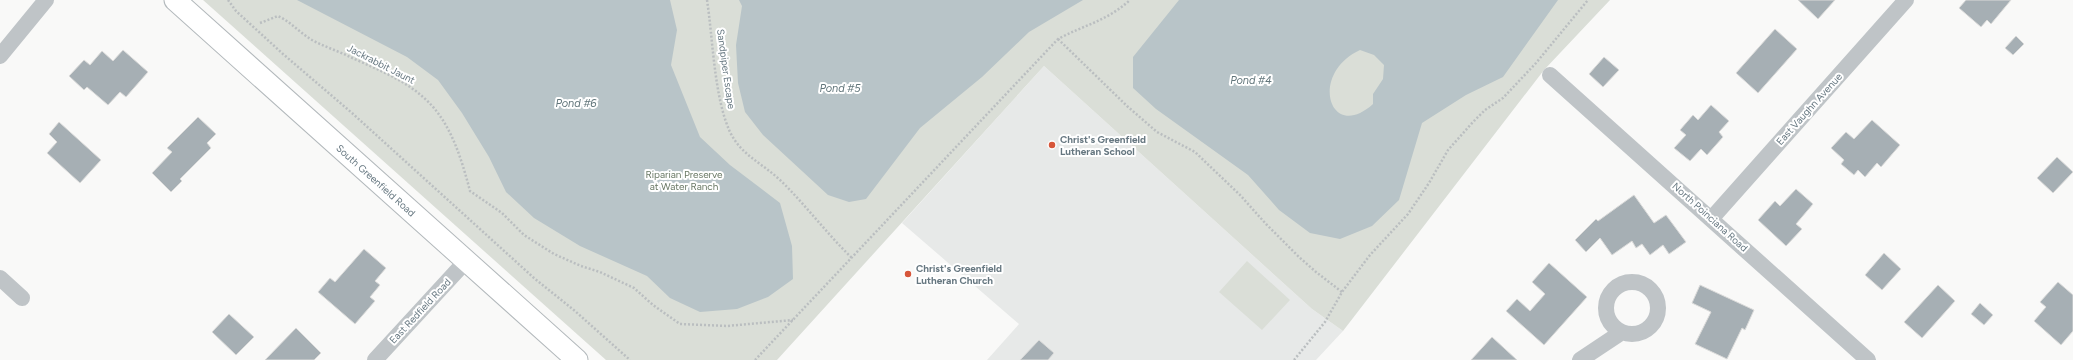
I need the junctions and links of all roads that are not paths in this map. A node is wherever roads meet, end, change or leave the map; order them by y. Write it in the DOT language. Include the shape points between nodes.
graph roads {
  1 [pos="46,0"];
  2 [pos="175,0"];
  3 [pos="1906,0"];
  4 [pos="0,56"];
  5 [pos="1550,75"];
  6 [pos="1712,218"];
  7 [pos="466,261"];
  8 [pos="0,278"];
  9 [pos="22,298"];
  10 [pos="1622,332"];
  11 [pos="375,360"];
  12 [pos="577,360"];
  13 [pos="1580,360"];
  14 [pos="1868,360"];
  1 -- 4 [label="street"];
  2 -- 7 [label="main road, South Greenfield Road"];
  3 -- 6 [label="street, East Vaughn Avenue"];
  5 -- 6 [label="street, North Poinciana Road"];
  6 -- 14 [label="street, North Poinciana Road"];
  7 -- 11 [label="street, East Redfield Road"];
  7 -- 12 [label="main road, South Greenfield Road"];
  8 -- 9 [label="street"];
  10 -- 13 [label="street"];
}
